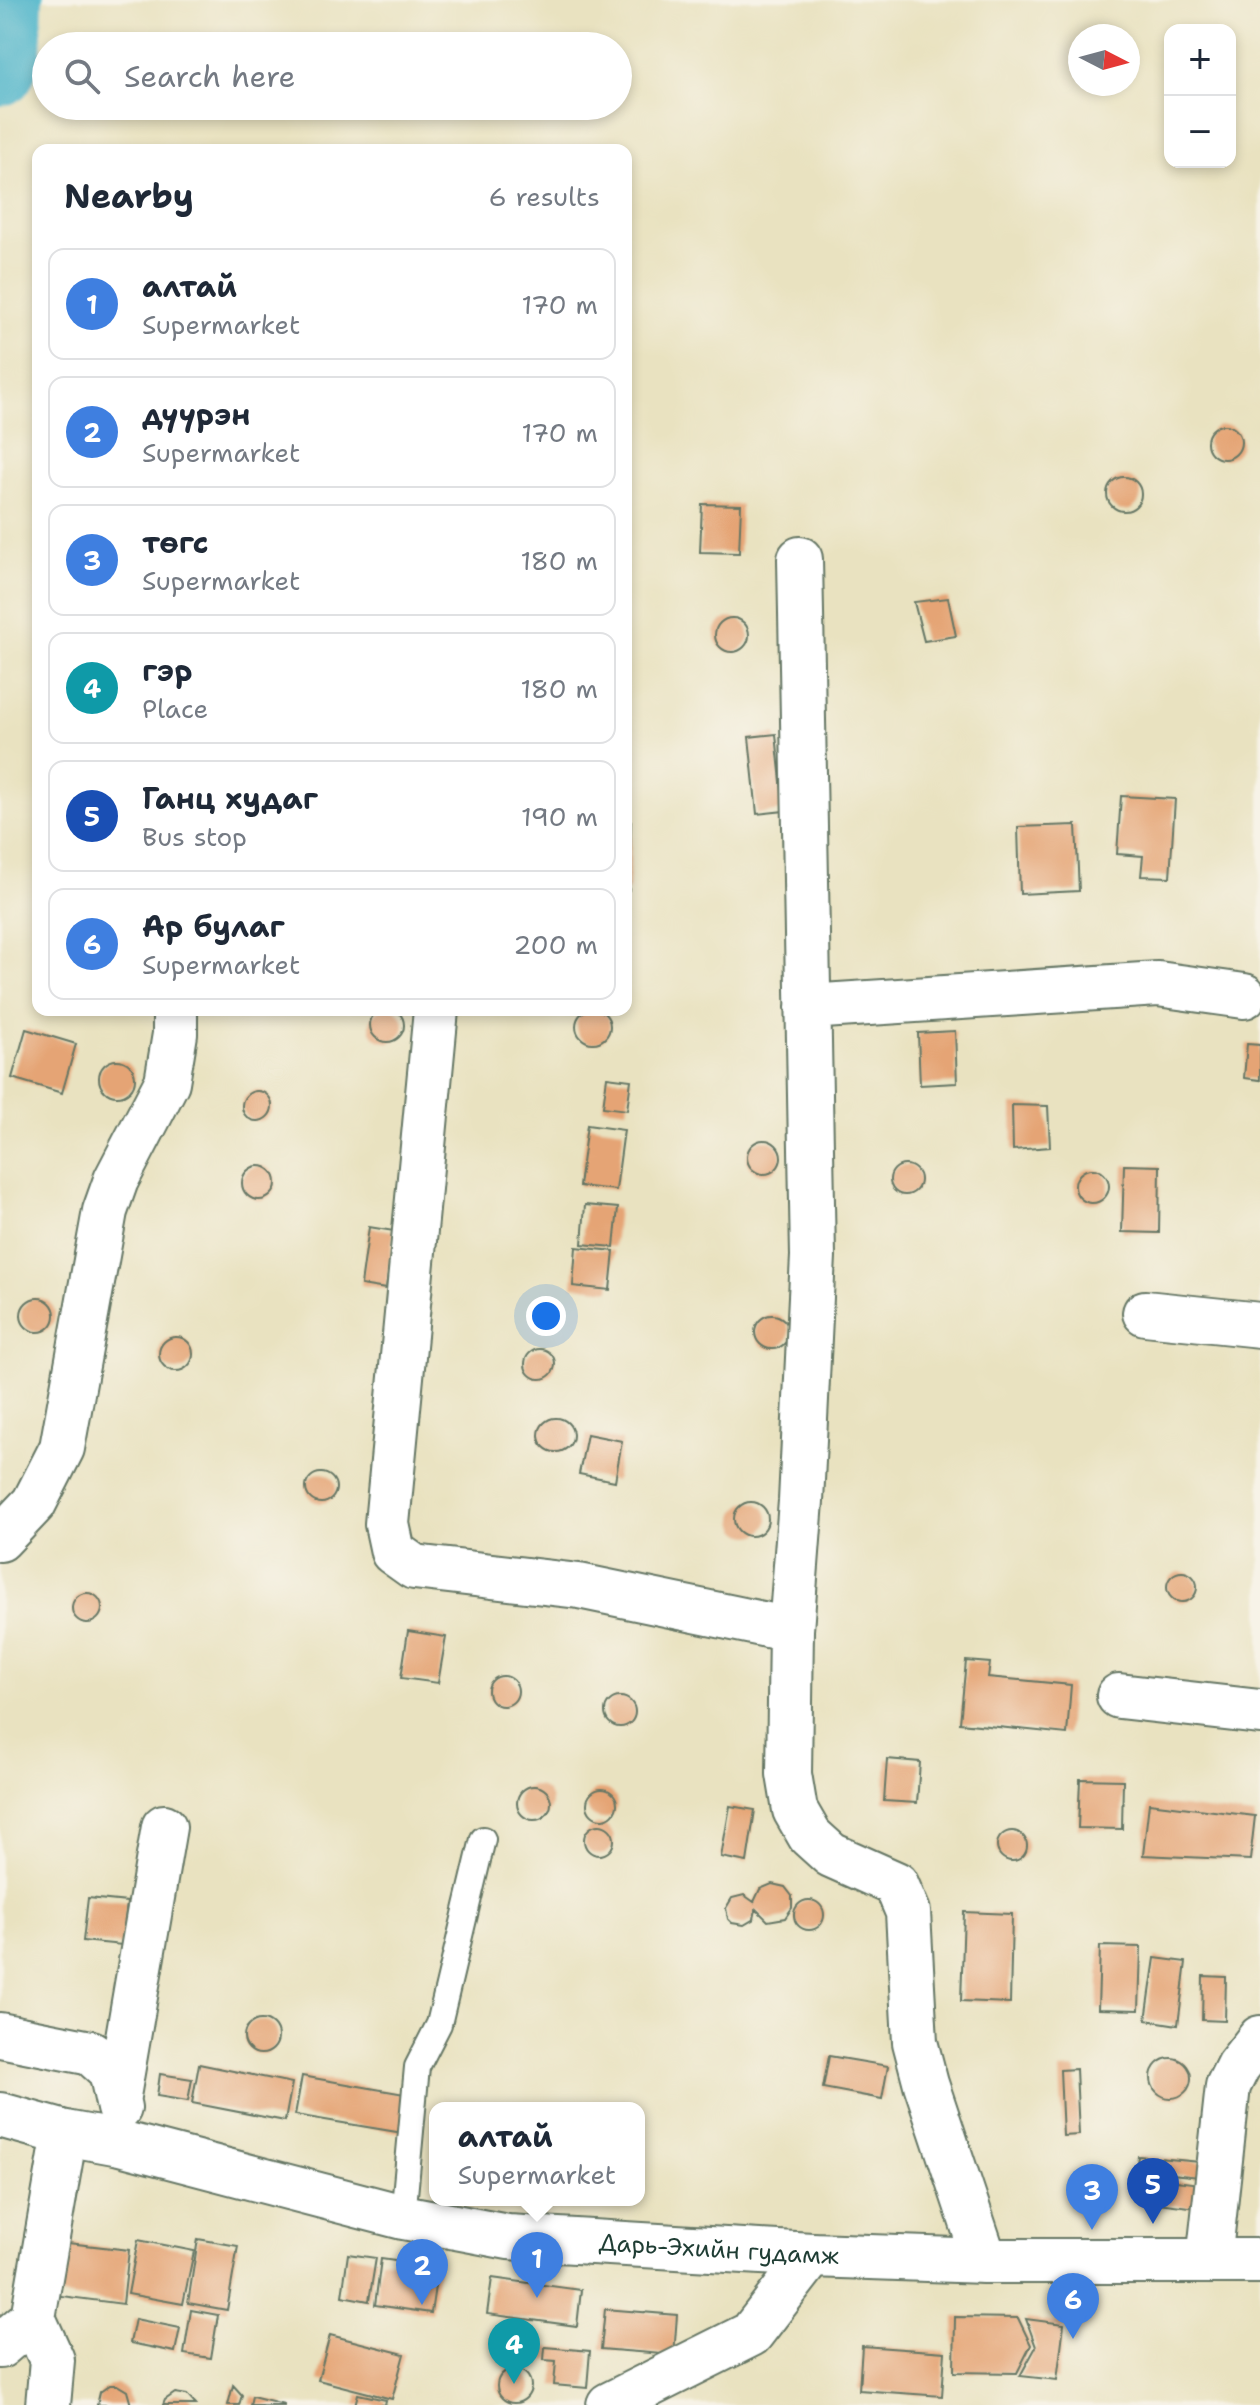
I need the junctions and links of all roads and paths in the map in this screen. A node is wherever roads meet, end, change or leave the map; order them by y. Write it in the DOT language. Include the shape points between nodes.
graph roads {
  1 [pos="800,559"];
  2 [pos="1244,996"];
  3 [pos="808,1007"];
  4 [pos="175,1016"];
  5 [pos="435,1016"];
  6 [pos="1145,1313"];
  7 [pos="1260,1325"];
  8 [pos="0,1539"];
  9 [pos="791,1630"];
  10 [pos="1119,1696"];
  11 [pos="1260,1712"];
  12 [pos="164,1827"];
  13 [pos="483,1839"];
  14 [pos="0,2035"];
  15 [pos="1260,2038"];
  16 [pos="118,2096"];
  17 [pos="0,2115"];
  18 [pos="65,2133"];
  19 [pos="120,2143"];
  20 [pos="403,2217"];
  21 [pos="812,2255"];
  22 [pos="985,2261"];
  23 [pos="1209,2261"];
  24 [pos="1260,2261"];
  25 [pos="33,2318"];
  26 [pos="0,2346"];
  27 [pos="48,2405"];
  28 [pos="609,2405"];
  1 -- 3 [label="street"];
  2 -- 3 [label="street" via="1158,984"];
  3 -- 9 [label="street" via="813,1256"];
  4 -- 8 [label="street" via="167,1082 105,1211 62,1448 34,1503"];
  5 -- 9 [label="street" via="387,1524 393,1552 414,1567 579,1586"];
  6 -- 7 [label="street"];
  9 -- 22 [label="street" via="789,1774 795,1810 810,1836 831,1855 896,1884 908,1912 915,2042"];
  10 -- 11 [label="street"];
  12 -- 16 [label="street"];
  13 -- 20 [label="lane" via="439,2024 417,2067"];
  14 -- 16 [label="street" via="91,2053 111,2071"];
  15 -- 23 [label="street" via="1228,2086"];
  16 -- 19 [label="street"];
  17 -- 18 [label="street, Дарь-Эхийн гудамж"];
  18 -- 19 [label="street, Дарь-Эхийн гудамж"];
  18 -- 25 [label="street"];
  19 -- 20 [label="street, Дарь-Эхийн гудамж"];
  20 -- 21 [label="street, Дарь-Эхийн гудамж" via="508,2237"];
  21 -- 22 [label="street, Дарь-Эхийн гудамж"];
  21 -- 28 [label="street" via="751,2334"];
  22 -- 23 [label="street, Дарь-Эхийн гудамж"];
  23 -- 24 [label="street, Дарь-Эхийн гудамж"];
  25 -- 26 [label="street"];
  25 -- 27 [label="street" via="52,2360"];
}
